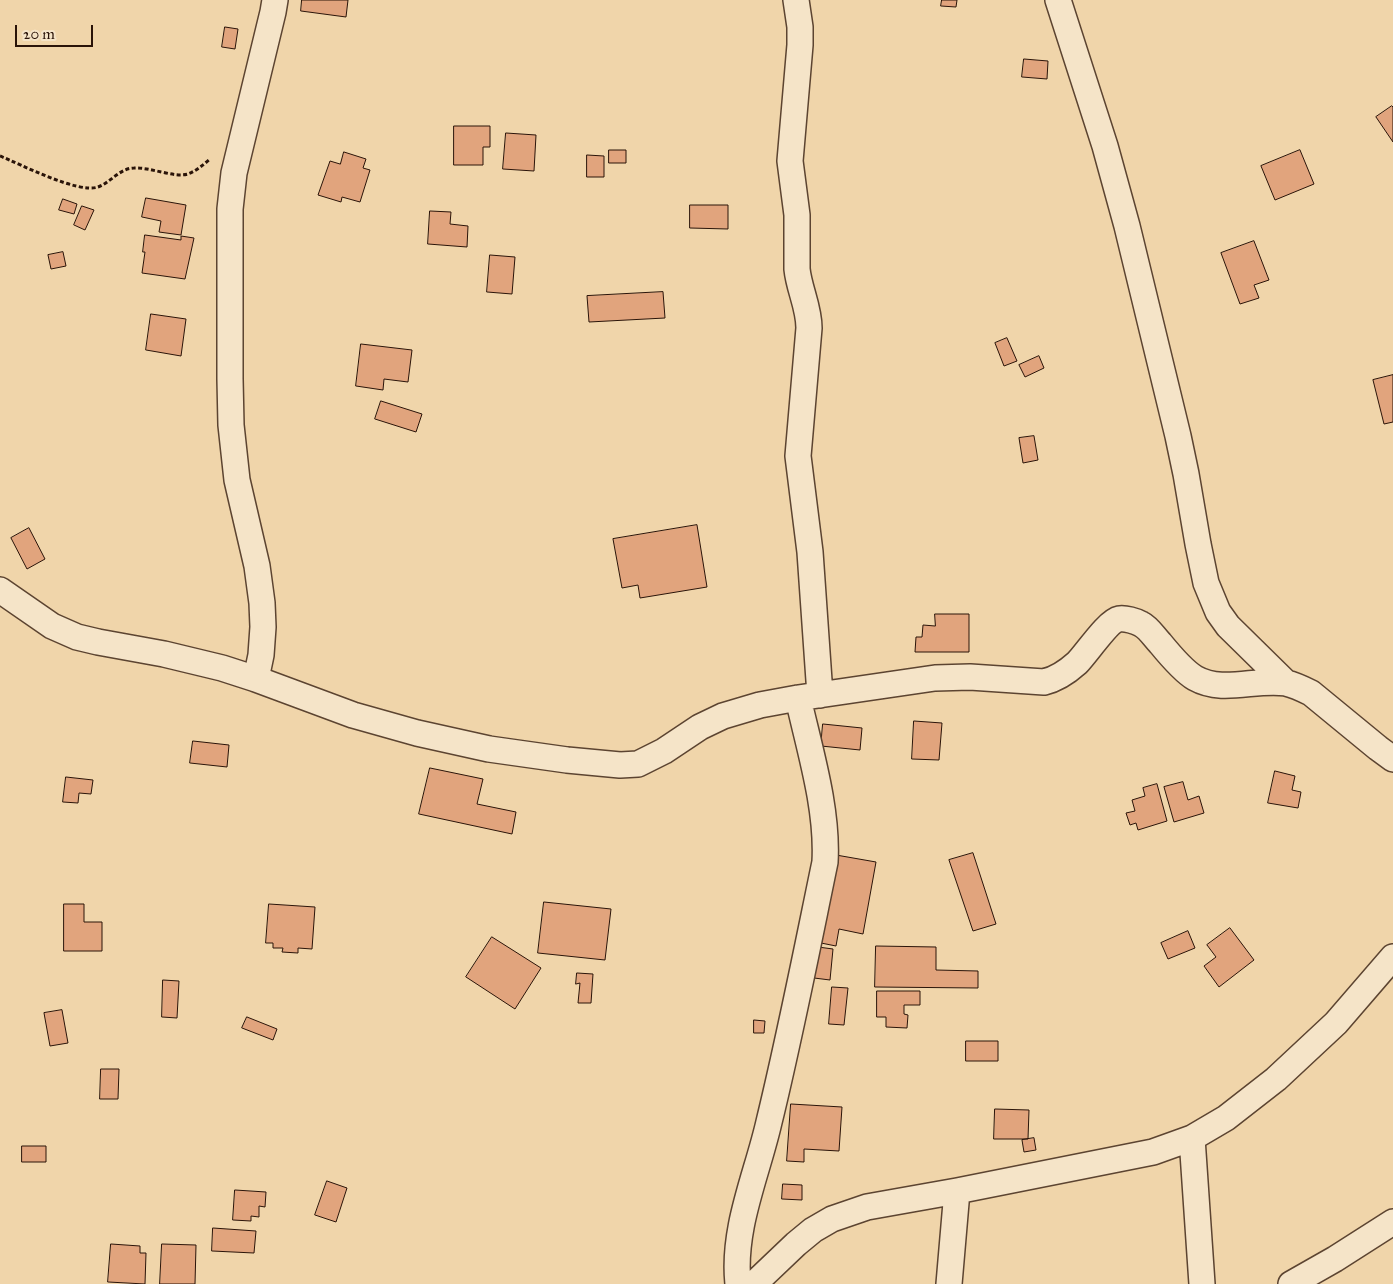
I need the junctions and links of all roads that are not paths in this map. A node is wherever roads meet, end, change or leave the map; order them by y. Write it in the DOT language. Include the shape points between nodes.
graph roads {
  1 [pos="275,0"];
  2 [pos="796,0"];
  3 [pos="1058,0"];
  4 [pos="0,590"];
  5 [pos="256,679"];
  6 [pos="1286,683"];
  7 [pos="809,697"];
  8 [pos="1393,759"];
  9 [pos="1393,958"];
  10 [pos="1192,1138"];
  11 [pos="957,1191"];
  12 [pos="1393,1222"];
  13 [pos="738,1284"];
  14 [pos="754,1284"];
  15 [pos="949,1284"];
  16 [pos="1202,1284"];
  17 [pos="1291,1284"];
  1 -- 5 [label="street" via="234,173 230,209 231,425 237,480 262,603 261,655"];
  2 -- 7 [label="street" via="800,45 790,162 798,215 797,269 809,328 798,456 810,552"];
  3 -- 6 [label="street" via="1127,226 1178,436 1206,583 1218,612 1228,626"];
  4 -- 5 [label="street" via="52,626 76,637 164,654"];
  5 -- 7 [label="street" via="353,715 417,733 489,749 620,766 638,764 664,751 700,726 723,716 760,705"];
  6 -- 7 [label="street" via="1224,686 1206,683 1194,678 1141,624 1118,619 1078,662 1052,681 935,678"];
  6 -- 8 [label="street" via="1311,693"];
  7 -- 13 [label="street" via="826,836 826,862 764,1147 742,1219 737,1251"];
  9 -- 10 [label="street" via="1336,1023 1276,1079 1226,1118"];
  10 -- 11 [label="street" via="1153,1152"];
  10 -- 16 [label="street"];
  11 -- 14 [label="street" via="867,1207 832,1219 802,1239"];
  11 -- 15 [label="street"];
  12 -- 17 [label="street"];
}
